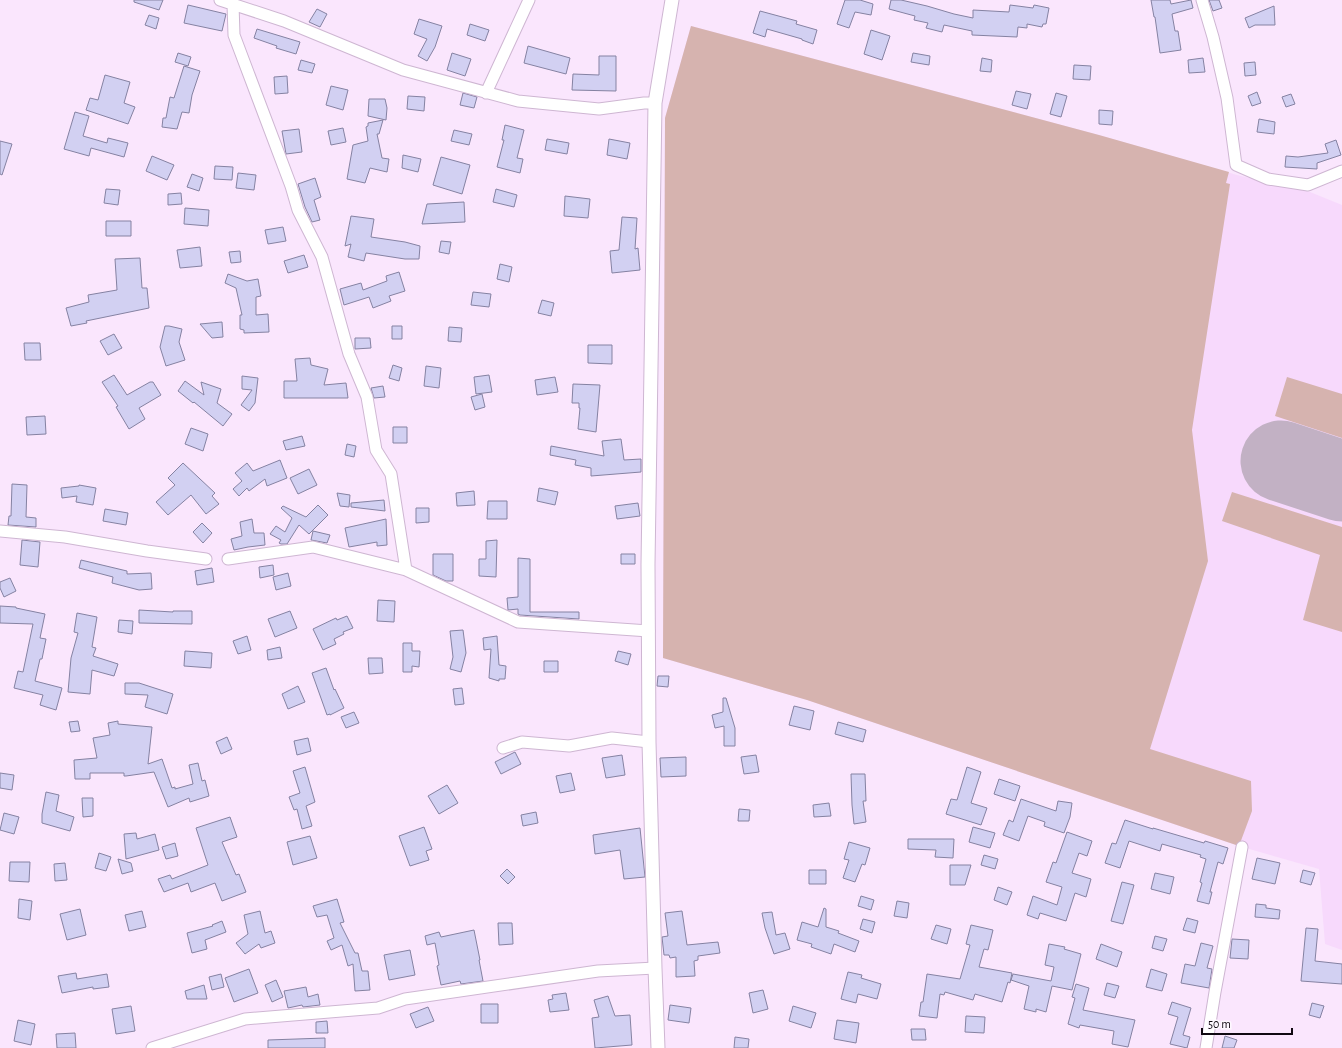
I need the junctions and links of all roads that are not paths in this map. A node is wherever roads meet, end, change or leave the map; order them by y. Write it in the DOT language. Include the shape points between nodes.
graph roads {
  1 [pos="220,0"];
  2 [pos="529,0"];
  3 [pos="672,0"];
  4 [pos="1202,0"];
  5 [pos="231,2"];
  6 [pos="486,93"];
  7 [pos="655,103"];
  8 [pos="1342,171"];
  9 [pos="0,531"];
  10 [pos="228,558"];
  11 [pos="206,559"];
  12 [pos="406,570"];
  13 [pos="649,631"];
  14 [pos="650,742"];
  15 [pos="503,748"];
  16 [pos="1242,847"];
  17 [pos="655,968"];
  18 [pos="152,1048"];
  19 [pos="658,1048"];
  20 [pos="1206,1048"];
  1 -- 5 [label="street"];
  2 -- 6 [label="street"];
  3 -- 7 [label="street"];
  4 -- 8 [label="street" via="1227,98 1236,165 1268,179 1308,185"];
  5 -- 6 [label="street" via="404,70"];
  5 -- 12 [label="street" via="234,35 298,210 322,257 349,354 367,397 376,450 391,474"];
  6 -- 7 [label="street" via="518,102 599,109"];
  7 -- 13 [label="street"];
  9 -- 11 [label="street" via="65,537"];
  10 -- 12 [label="street" via="313,546"];
  12 -- 13 [label="street" via="518,622"];
  13 -- 14 [label="street"];
  14 -- 15 [label="street" via="612,738 569,746 522,742"];
  14 -- 17 [label="street"];
  16 -- 20 [label="street"];
  17 -- 18 [label="street" via="590,972 406,999 378,1008 245,1019"];
  17 -- 19 [label="street"];
}
